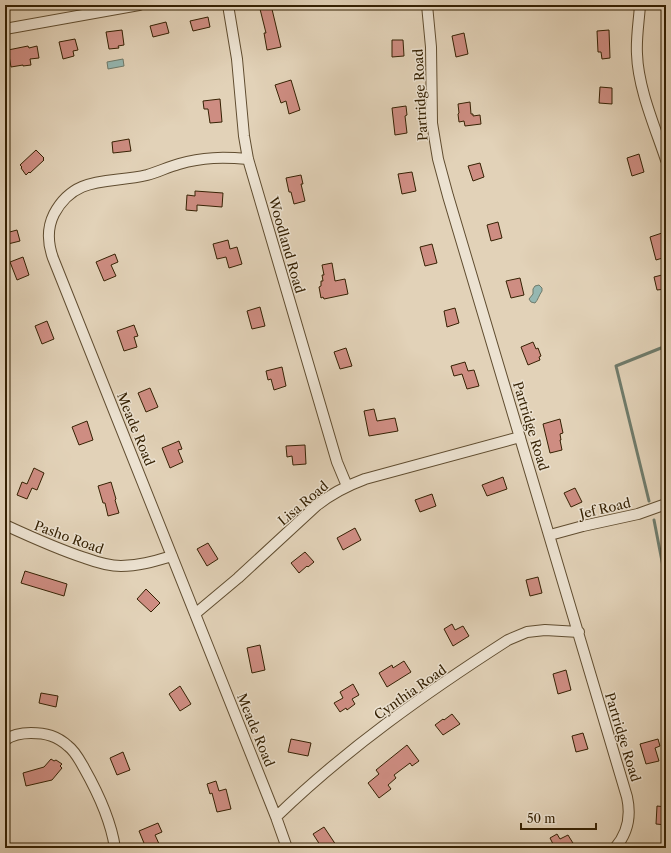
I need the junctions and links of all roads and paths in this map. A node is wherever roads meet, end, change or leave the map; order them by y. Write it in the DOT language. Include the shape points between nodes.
graph roads {
  1 [pos="139,5"];
  2 [pos="228,5"];
  3 [pos="427,5"];
  4 [pos="640,5"];
  5 [pos="5,29"];
  6 [pos="248,159"];
  7 [pos="666,160"];
  8 [pos="520,436"];
  9 [pos="347,486"];
  10 [pos="666,504"];
  11 [pos="5,525"];
  12 [pos="550,535"];
  13 [pos="172,556"];
  14 [pos="195,614"];
  15 [pos="578,632"];
  16 [pos="5,740"];
  17 [pos="276,817"];
  18 [pos="115,848"];
  19 [pos="287,848"];
  20 [pos="615,848"];
  1 -- 5 [label="street"];
  2 -- 6 [label="street, Woodland Road"];
  3 -- 8 [label="street, Partridge Road" via="431,48 432,123 436,147 448,196"];
  4 -- 7 [label="street" via="638,70"];
  6 -- 9 [label="street, Woodland Road" via="335,455"];
  6 -- 13 [label="street, Meade Road" via="212,158 180,164 146,175 83,186 70,193 57,209 49,234 53,258"];
  8 -- 9 [label="street, Lisa Road"];
  8 -- 12 [label="street, Partridge Road"];
  9 -- 14 [label="street, Lisa Road" via="326,498"];
  10 -- 12 [label="street, Jef Road" via="638,514"];
  11 -- 13 [label="street, Pasho Road" via="60,549 112,565 137,565"];
  12 -- 15 [label="street, Partridge Road"];
  13 -- 14 [label="street, Meade Road"];
  14 -- 17 [label="street, Meade Road"];
  15 -- 17 [label="street, Cynthia Road" via="527,632 508,640 365,740"];
  15 -- 20 [label="street, Partridge Road" via="629,804 626,828"];
  16 -- 18 [label="street" via="25,733 40,733 56,737 70,747 93,785 109,822"];
  17 -- 19 [label="street, Meade Road"];
}
